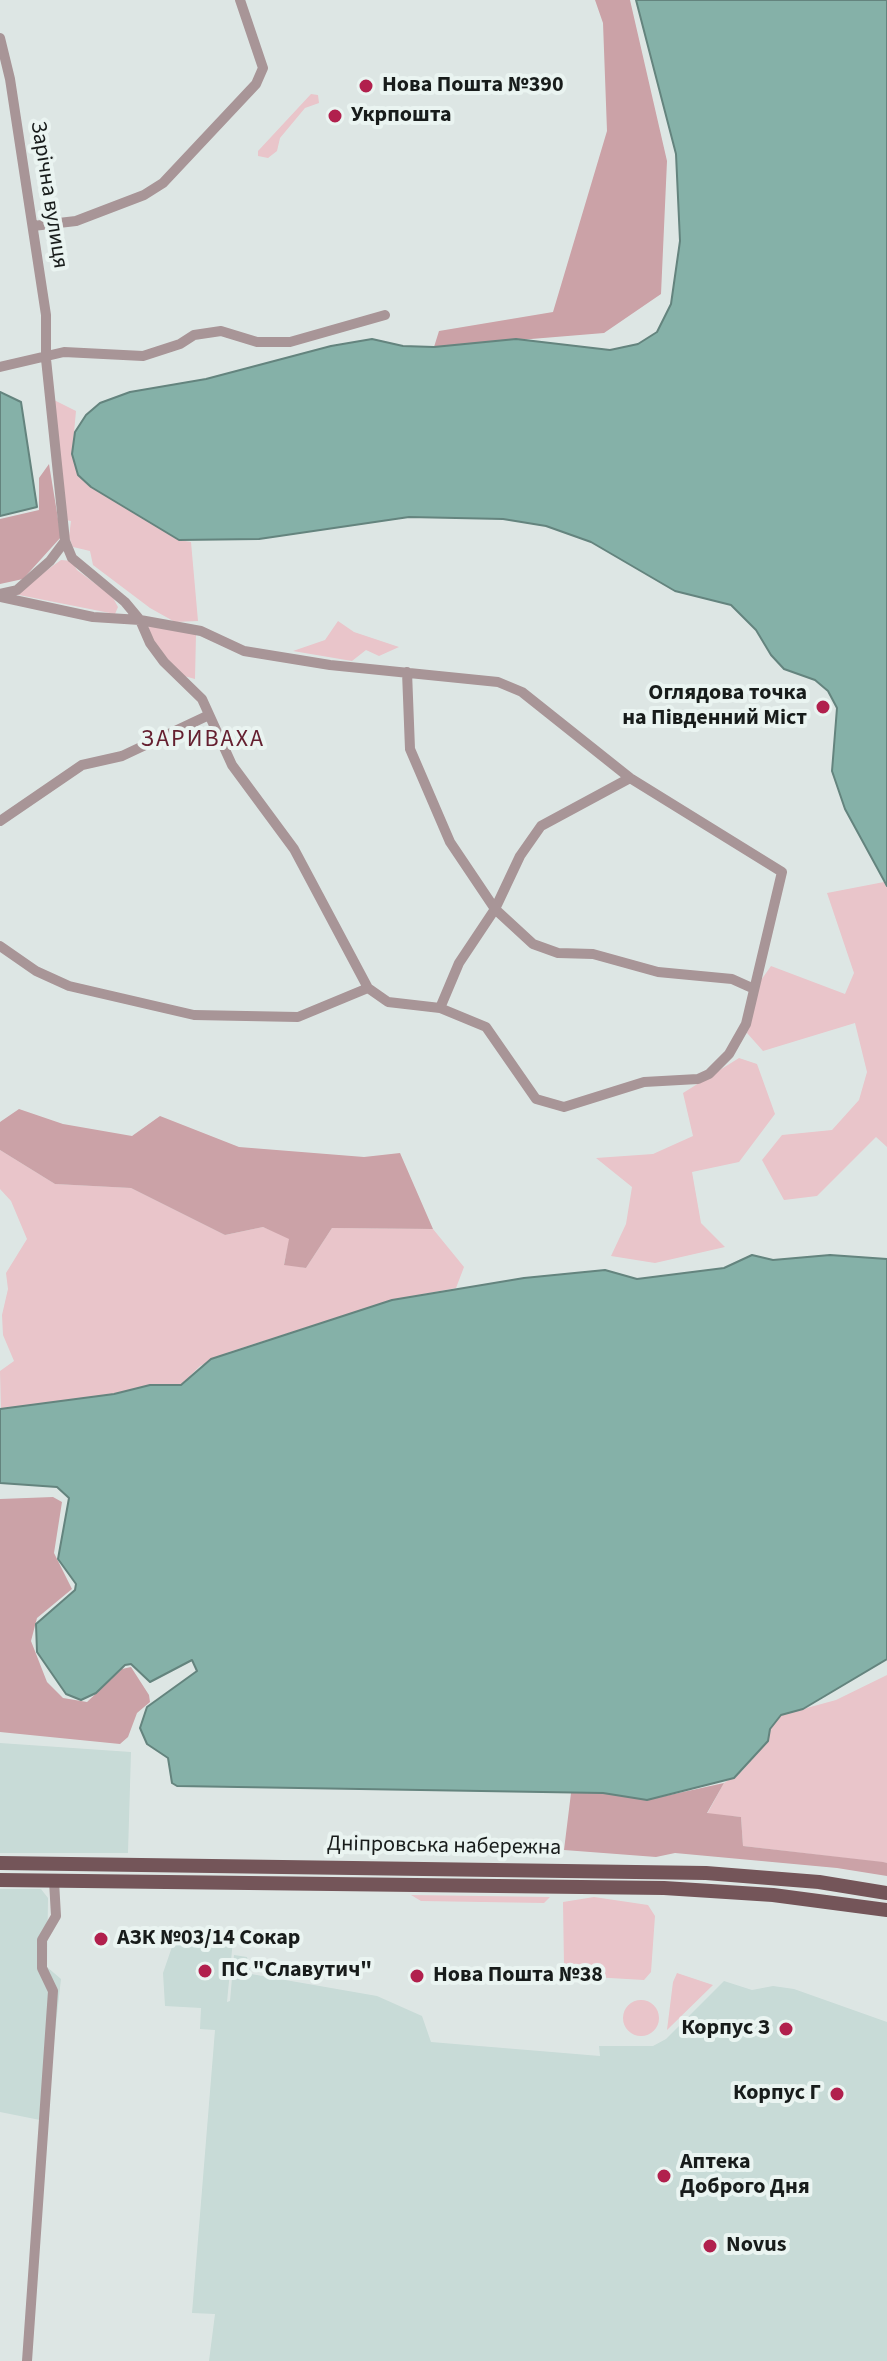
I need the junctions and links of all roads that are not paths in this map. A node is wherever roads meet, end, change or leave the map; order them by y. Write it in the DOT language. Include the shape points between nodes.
graph roads {
  1 [pos="240,0"];
  2 [pos="0,38"];
  3 [pos="33,226"];
  4 [pos="385,315"];
  5 [pos="46,359"];
  6 [pos="0,367"];
  7 [pos="65,541"];
  8 [pos="0,596"];
  9 [pos="140,620"];
  10 [pos="407,672"];
  11 [pos="209,715"];
  12 [pos="630,778"];
  13 [pos="0,821"];
  14 [pos="495,909"];
  15 [pos="0,946"];
  16 [pos="368,988"];
  17 [pos="752,988"];
  18 [pos="440,1008"];
  19 [pos="0,1863"];
  20 [pos="0,1880"];
  21 [pos="54,1881"];
  22 [pos="887,1893"];
  23 [pos="887,1910"];
  24 [pos="27,2361"];
  1 -- 3 [label="street" via="263,68 256,84 163,183 76,221"];
  2 -- 3 [label="street, Зарічна вулиця"];
  3 -- 5 [label="street, Зарічна вулиця" via="46,315"];
  4 -- 5 [label="street" via="290,342 257,342 221,331 194,335 143,356 64,352"];
  5 -- 6 [label="street"];
  5 -- 7 [label="street, Зарічна вулиця"];
  7 -- 8 [label="street" via="17,590"];
  7 -- 9 [label="street" via="72,558"];
  8 -- 9 [label="street" via="93,617"];
  9 -- 10 [label="street" via="201,631 244,651"];
  9 -- 11 [label="street" via="150,643 202,699"];
  10 -- 12 [label="street" via="498,682 522,692"];
  10 -- 14 [label="street" via="410,749 450,842"];
  11 -- 13 [label="street" via="122,756 82,765"];
  11 -- 16 [label="street" via="232,765 294,849"];
  12 -- 14 [label="street" via="541,826"];
  12 -- 17 [label="street" via="782,872"];
  14 -- 17 [label="street" via="533,944 558,953 593,954 658,972 732,979"];
  14 -- 18 [label="street" via="459,963"];
  15 -- 16 [label="street" via="69,986 194,1015 298,1017"];
  16 -- 18 [label="street" via="388,1002"];
  17 -- 18 [label="street" via="741,1037 709,1074 682,1082 644,1082 564,1107 536,1099 486,1027"];
  19 -- 22 [label="main road, Дніпровська набережна" via="706,1873"];
  20 -- 21 [label="main road, Дніпровська набережна"];
  21 -- 23 [label="main road, Дніпровська набережна" via="664,1888"];
  21 -- 24 [label="street" via="56,1916 42,1940 42,1968 53,1991"];
}
